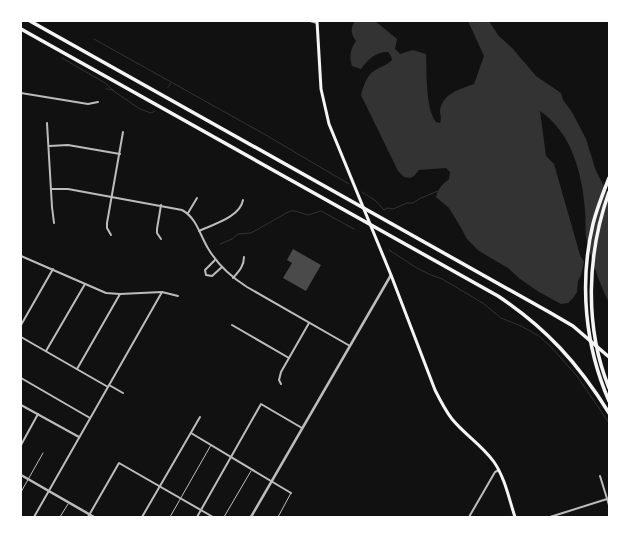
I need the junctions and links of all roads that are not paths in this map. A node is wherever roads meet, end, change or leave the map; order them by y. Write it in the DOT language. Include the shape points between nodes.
graph roads {
  1 [pos="30,21"];
  2 [pos="310,21"];
  3 [pos="317,22"];
  4 [pos="21,29"];
  5 [pos="21,93"];
  6 [pos="98,102"];
  7 [pos="47,123"];
  8 [pos="123,132"];
  9 [pos="49,146"];
  10 [pos="120,154"];
  11 [pos="609,178"];
  12 [pos="51,189"];
  13 [pos="609,192"];
  14 [pos="112,197"];
  15 [pos="197,198"];
  16 [pos="243,200"];
  17 [pos="161,205"];
  18 [pos="188,213"];
  19 [pos="54,223"];
  20 [pos="199,231"];
  21 [pos="111,235"];
  22 [pos="161,239"];
  23 [pos="21,256"];
  24 [pos="244,257"];
  25 [pos="216,260"];
  26 [pos="222,267"];
  27 [pos="53,269"];
  28 [pos="391,275"];
  29 [pos="234,278"];
  30 [pos="85,284"];
  31 [pos="162,292"];
  32 [pos="120,294"];
  33 [pos="178,296"];
  34 [pos="309,323"];
  35 [pos="21,325"];
  36 [pos="232,325"];
  37 [pos="21,337"];
  38 [pos="350,346"];
  39 [pos="46,351"];
  40 [pos="609,357"];
  41 [pos="289,358"];
  42 [pos="77,369"];
  43 [pos="21,378"];
  44 [pos="281,384"];
  45 [pos="108,386"];
  46 [pos="609,388"];
  47 [pos="123,393"];
  48 [pos="609,401"];
  49 [pos="21,405"];
  50 [pos="609,413"];
  51 [pos="39,414"];
  52 [pos="200,417"];
  53 [pos="90,418"];
  54 [pos="302,428"];
  55 [pos="190,433"];
  56 [pos="79,438"];
  57 [pos="21,444"];
  58 [pos="211,445"];
  59 [pos="43,453"];
  60 [pos="231,457"];
  61 [pos="252,469"];
  62 [pos="499,470"];
  63 [pos="21,475"];
  64 [pos="600,476"];
  65 [pos="28,479"];
  66 [pos="272,481"];
  67 [pos="160,486"];
  68 [pos="49,491"];
  69 [pos="21,492"];
  70 [pos="291,493"];
  71 [pos="180,498"];
  72 [pos="607,499"];
  73 [pos="69,502"];
  74 [pos="609,505"];
  75 [pos="201,510"];
  76 [pos="89,516"];
  77 [pos="34,517"];
  78 [pos="60,517"];
  79 [pos="94,517"];
  80 [pos="142,517"];
  81 [pos="170,517"];
  82 [pos="197,517"];
  83 [pos="213,517"];
  84 [pos="224,517"];
  85 [pos="251,517"];
  86 [pos="278,517"];
  87 [pos="469,517"];
  88 [pos="515,517"];
  89 [pos="550,517"];
  1 -- 40 [label="highway" via="549,312 581,333"];
  2 -- 3 [label="street"];
  3 -- 28 [label="main road" via="321,89 326,114"];
  4 -- 50 [label="highway" via="514,307 537,325 568,356"];
  5 -- 6 [label="street" via="88,104"];
  7 -- 9 [label="street"];
  8 -- 10 [label="street"];
  9 -- 10 [label="street" via="68,145"];
  9 -- 12 [label="street"];
  10 -- 14 [label="street"];
  11 -- 48 [label="highway" via="593,224 586,267 586,311 599,377"];
  12 -- 14 [label="street" via="68,189"];
  12 -- 19 [label="street"];
  13 -- 46 [label="highway" via="596,241 591,289 596,344"];
  14 -- 17 [label="street"];
  14 -- 21 [label="street" via="107,228"];
  15 -- 18 [label="street"];
  16 -- 20 [label="street" via="241,207 224,220"];
  17 -- 18 [label="street"];
  17 -- 22 [label="street" via="157,229"];
  18 -- 20 [label="street"];
  20 -- 25 [label="street"];
  23 -- 27 [label="street"];
  24 -- 29 [label="street" via="241,269"];
  25 -- 26 [label="street"];
  25 -- 26 [label="street" via="205,270 206,275 212,276"];
  26 -- 29 [label="street"];
  27 -- 30 [label="street"];
  27 -- 35 [label="street"];
  28 -- 38 [label="street"];
  28 -- 62 [label="main road" via="441,402 453,420 486,452"];
  29 -- 34 [label="street"];
  30 -- 32 [label="street" via="106,293"];
  30 -- 39 [label="street"];
  31 -- 32 [label="street"];
  31 -- 33 [label="street"];
  31 -- 45 [label="street"];
  32 -- 42 [label="street"];
  34 -- 38 [label="street"];
  34 -- 41 [label="street"];
  36 -- 41 [label="street"];
  37 -- 39 [label="street"];
  38 -- 54 [label="street"];
  39 -- 42 [label="street"];
  41 -- 44 [label="street" via="280,376"];
  42 -- 45 [label="street"];
  43 -- 53 [label="street"];
  45 -- 47 [label="street"];
  45 -- 53 [label="street"];
  49 -- 51 [label="street"];
  51 -- 56 [label="street"];
  51 -- 57 [label="street"];
  52 -- 55 [label="street"];
  53 -- 56 [label="street"];
  54 -- 60 [label="street" via="261,404"];
  54 -- 66 [label="street"];
  55 -- 58 [label="street"];
  55 -- 67 [label="street"];
  56 -- 68 [label="street"];
  58 -- 60 [label="street"];
  58 -- 71 [label="lane"];
  59 -- 65 [label="lane"];
  60 -- 61 [label="street"];
  60 -- 75 [label="street"];
  61 -- 66 [label="street"];
  61 -- 84 [label="lane"];
  62 -- 87 [label="street" via="495,472"];
  62 -- 88 [label="main road"];
  63 -- 65 [label="street"];
  64 -- 72 [label="street"];
  65 -- 68 [label="street"];
  65 -- 69 [label="lane"];
  66 -- 70 [label="street"];
  66 -- 85 [label="street"];
  67 -- 71 [label="street"];
  67 -- 76 [label="street" via="119,463"];
  67 -- 80 [label="street"];
  68 -- 73 [label="street"];
  68 -- 77 [label="street"];
  70 -- 86 [label="lane"];
  71 -- 75 [label="street"];
  71 -- 81 [label="lane"];
  72 -- 74 [label="street"];
  72 -- 89 [label="street"];
  73 -- 76 [label="street"];
  73 -- 78 [label="lane"];
  75 -- 82 [label="street"];
  75 -- 83 [label="street"];
  76 -- 79 [label="street"];
}
